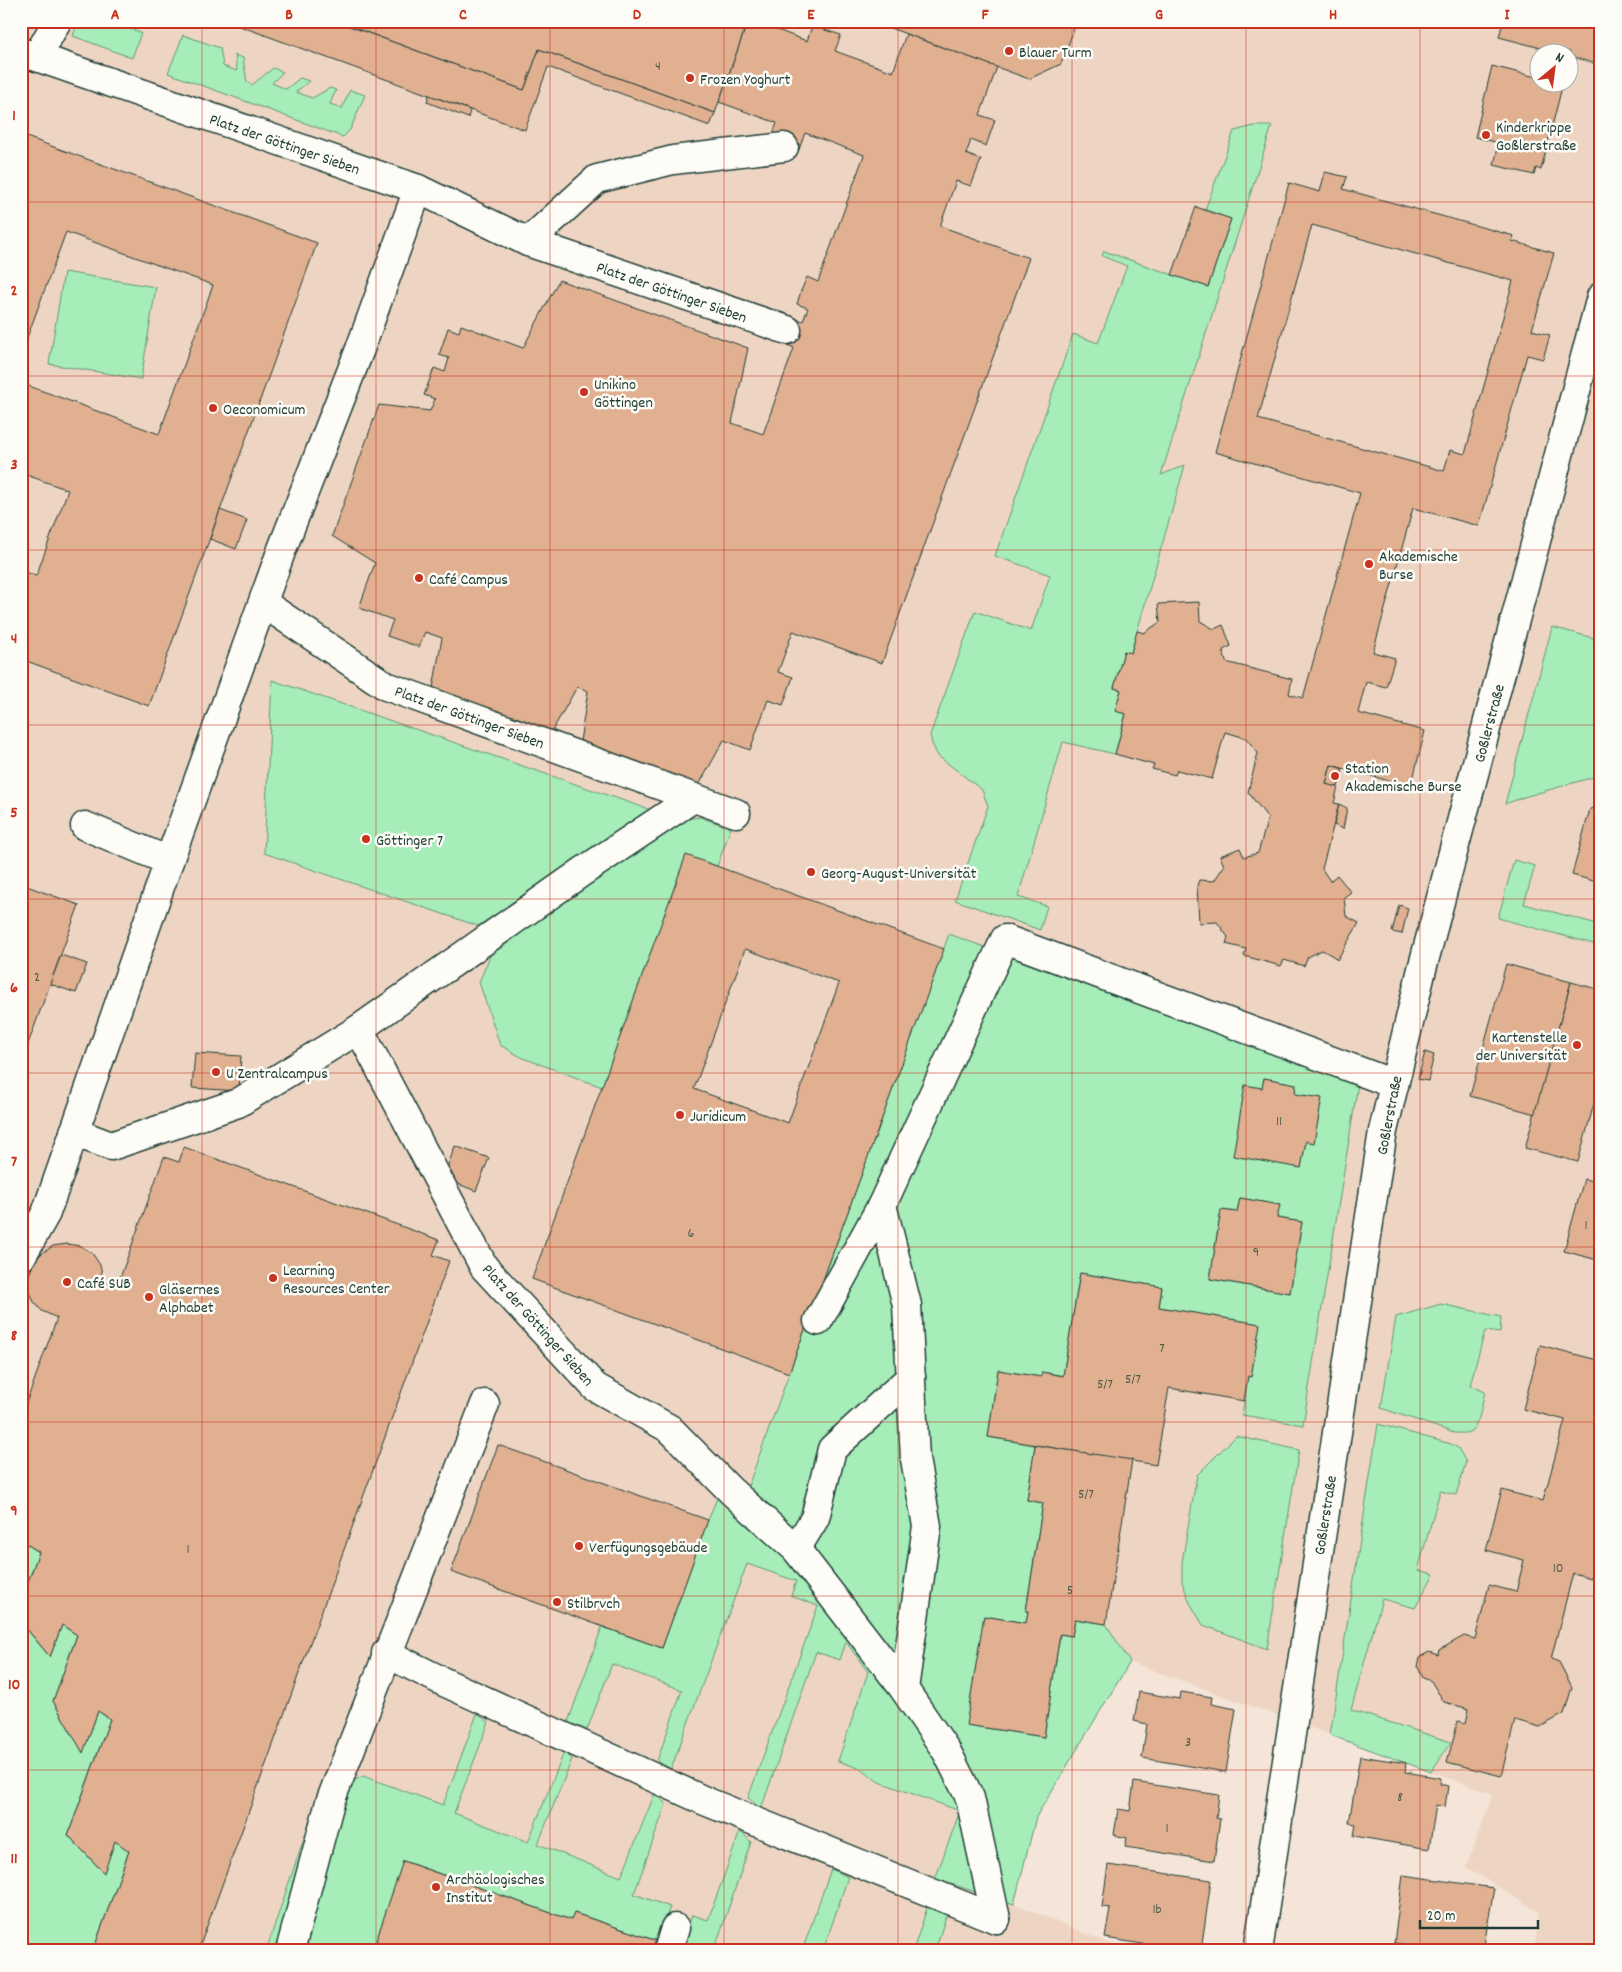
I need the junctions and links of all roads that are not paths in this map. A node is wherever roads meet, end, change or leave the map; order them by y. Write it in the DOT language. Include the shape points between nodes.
graph roads {
  1 [pos="57,21"];
  2 [pos="29,55"];
  3 [pos="784,147"];
  4 [pos="418,189"];
  5 [pos="528,242"];
  6 [pos="1601,297"];
  7 [pos="788,330"];
  8 [pos="263,603"];
  9 [pos="693,798"];
  10 [pos="736,813"];
  11 [pos="85,826"];
  12 [pos="170,861"];
  13 [pos="359,1029"];
  14 [pos="1394,1084"];
  15 [pos="74,1132"];
  16 [pos="882,1205"];
  17 [pos="22,1254"];
  18 [pos="818,1322"];
  19 [pos="911,1377"];
  20 [pos="484,1404"];
  21 [pos="796,1549"];
  22 [pos="386,1653"];
  23 [pos="904,1688"];
  24 [pos="290,1951"];
  25 [pos="1258,1951"];
  1 -- 2 [label="street, Platz der Göttinger Sieben"];
  2 -- 4 [label="street, Platz der Göttinger Sieben"];
  3 -- 5 [label="street" via="673,160 597,179"];
  4 -- 5 [label="street, Platz der Göttinger Sieben"];
  4 -- 8 [label="street"];
  5 -- 7 [label="street, Platz der Göttinger Sieben"];
  6 -- 14 [label="street, Goßlerstraße"];
  8 -- 9 [label="street, Platz der Göttinger Sieben" via="386,686"];
  8 -- 12 [label="street"];
  9 -- 10 [label="street, Platz der Göttinger Sieben"];
  9 -- 13 [label="street"];
  11 -- 12 [label="street"];
  12 -- 15 [label="street"];
  13 -- 15 [label="street" via="238,1103 111,1146"];
  13 -- 21 [label="street, Platz der Göttinger Sieben" via="484,1267 595,1387 670,1429 731,1491"];
  14 -- 16 [label="street" via="1005,939"];
  14 -- 25 [label="street, Goßlerstraße" via="1383,1132"];
  15 -- 17 [label="street" via="46,1213"];
  16 -- 18 [label="street"];
  16 -- 19 [label="street" via="907,1305"];
  19 -- 21 [label="street" via="832,1449 815,1518"];
  19 -- 23 [label="street" via="915,1459 927,1526"];
  20 -- 22 [label="street"];
  21 -- 23 [label="street, Platz der Göttinger Sieben"];
  22 -- 23 [label="street, Platz der Göttinger Sieben" via="705,1801 996,1919 970,1798 947,1752"];
  22 -- 24 [label="street" via="330,1802"];
}
